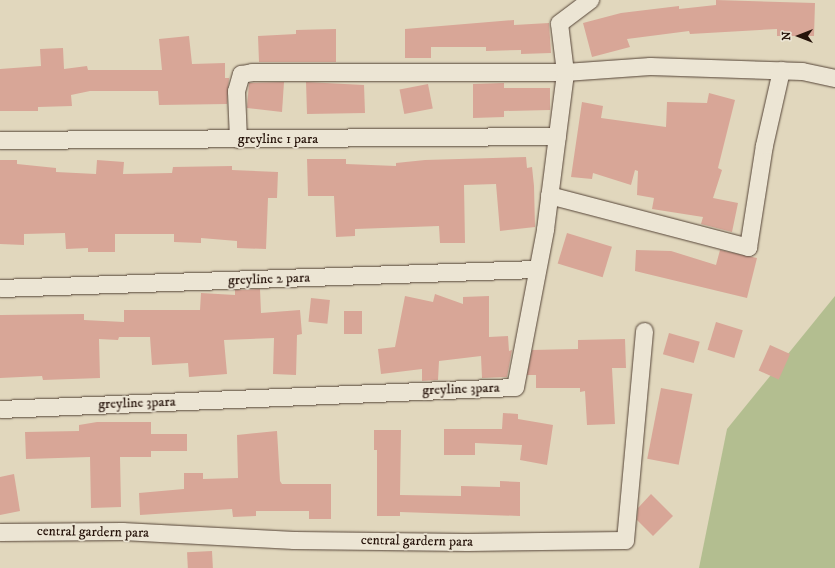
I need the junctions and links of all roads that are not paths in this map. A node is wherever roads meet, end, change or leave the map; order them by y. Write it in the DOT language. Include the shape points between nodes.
graph roads {
  1 [pos="590,0"];
  2 [pos="781,70"];
  3 [pos="565,72"];
  4 [pos="835,78"];
  5 [pos="557,136"];
  6 [pos="238,139"];
  7 [pos="0,140"];
  8 [pos="549,195"];
  9 [pos="538,269"];
  10 [pos="0,288"];
  11 [pos="644,331"];
  12 [pos="0,409"];
  13 [pos="0,532"];
  1 -- 3 [label="street, greyline 3para" via="559,23"];
  2 -- 3 [label="street" via="650,66"];
  2 -- 4 [label="street" via="802,71"];
  2 -- 8 [label="street" via="764,145 748,247"];
  3 -- 5 [label="street, greyline 3para"];
  3 -- 6 [label="street" via="240,74 236,91"];
  5 -- 6 [label="street, greyline 1 para"];
  5 -- 8 [label="street, greyline 3para"];
  6 -- 7 [label="street, greyline 1 para"];
  8 -- 9 [label="street, greyline 3para"];
  9 -- 10 [label="street, greyline 2 para"];
  9 -- 12 [label="street, greyline 3para" via="515,387"];
  11 -- 13 [label="street, central gardern para" via="625,540 294,540 122,531"];
}
